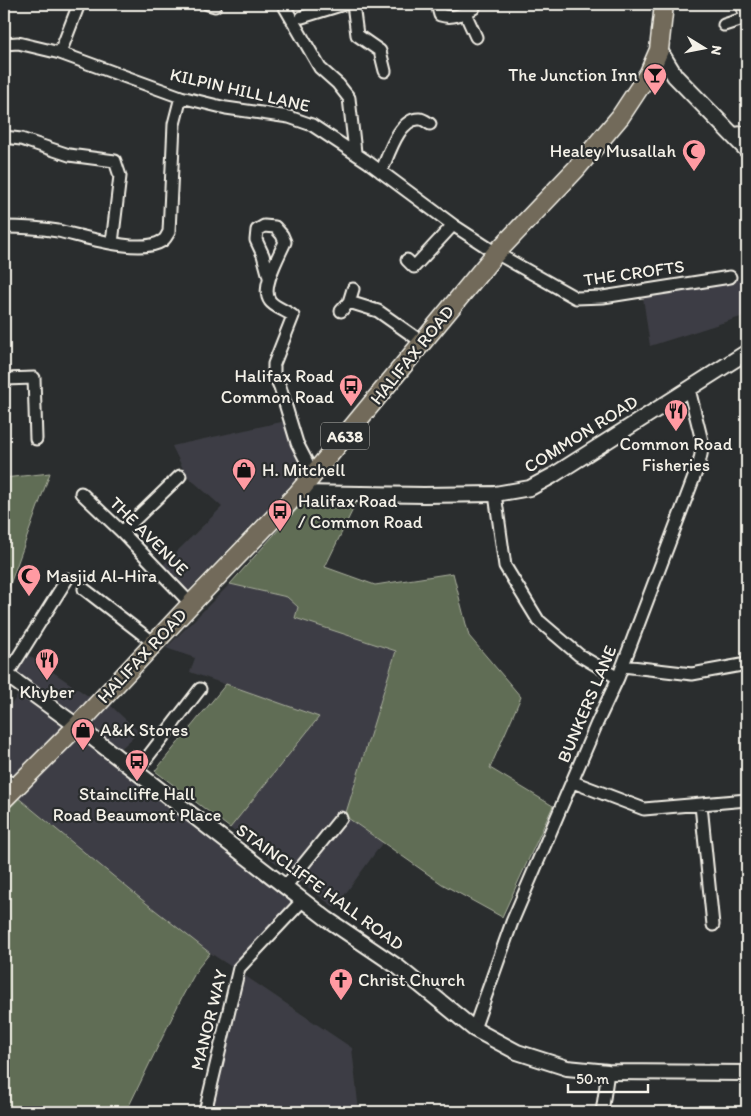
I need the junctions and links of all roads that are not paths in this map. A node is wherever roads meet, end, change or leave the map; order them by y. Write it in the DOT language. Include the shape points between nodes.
graph roads {
  1 [pos="79,4"];
  2 [pos="283,4"];
  3 [pos="344,4"];
  4 [pos="353,4"];
  5 [pos="437,4"];
  6 [pos="664,4"];
  7 [pos="742,4"];
  8 [pos="302,17"];
  9 [pos="747,20"];
  10 [pos="724,25"];
  11 [pos="476,37"];
  12 [pos="4,44"];
  13 [pos="659,50"];
  14 [pos="60,53"];
  15 [pos="385,72"];
  16 [pos="181,97"];
  17 [pos="430,124"];
  18 [pos="747,132"];
  19 [pos="730,134"];
  20 [pos="4,137"];
  21 [pos="747,150"];
  22 [pos="355,152"];
  23 [pos="381,172"];
  24 [pos="453,225"];
  25 [pos="4,227"];
  26 [pos="112,243"];
  27 [pos="496,253"];
  28 [pos="407,260"];
  29 [pos="269,277"];
  30 [pos="730,277"];
  31 [pos="354,289"];
  32 [pos="422,342"];
  33 [pos="747,352"];
  34 [pos="4,379"];
  35 [pos="689,389"];
  36 [pos="36,439"];
  37 [pos="313,474"];
  38 [pos="180,476"];
  39 [pos="81,493"];
  40 [pos="298,493"];
  41 [pos="495,494"];
  42 [pos="122,532"];
  43 [pos="67,579"];
  44 [pos="84,589"];
  45 [pos="190,604"];
  46 [pos="154,643"];
  47 [pos="747,664"];
  48 [pos="623,666"];
  49 [pos="6,674"];
  50 [pos="618,678"];
  51 [pos="200,689"];
  52 [pos="77,726"];
  53 [pos="136,772"];
  54 [pos="11,782"];
  55 [pos="573,782"];
  56 [pos="4,799"];
  57 [pos="747,800"];
  58 [pos="702,805"];
  59 [pos="341,818"];
  60 [pos="285,887"];
  61 [pos="302,900"];
  62 [pos="713,925"];
  63 [pos="474,1029"];
  64 [pos="608,1072"];
  65 [pos="747,1073"];
  66 [pos="205,1112"];
  67 [pos="602,1112"];
  1 -- 14 [label="street"];
  2 -- 22 [label="street" via="320,68 349,98"];
  3 -- 8 [label="street"];
  4 -- 15 [label="street" via="357,35 380,51"];
  5 -- 11 [label="street" via="440,15 448,18 470,10"];
  6 -- 13 [label="main road, A638"];
  7 -- 9 [label="street"];
  9 -- 10 [label="street"];
  12 -- 14 [label="street, KILPIN HILL LANE"];
  13 -- 19 [label="main road" via="675,76"];
  13 -- 27 [label="main road, HALIFAX ROAD / A638" via="649,73 620,117"];
  14 -- 16 [label="street, KILPIN HILL LANE"];
  16 -- 22 [label="street, KILPIN HILL LANE" via="226,108 289,117 312,125"];
  16 -- 26 [label="street" via="174,124 169,232 163,241 150,245"];
  17 -- 23 [label="street" via="421,118 403,126"];
  18 -- 19 [label="street"];
  19 -- 21 [label="main road"];
  20 -- 26 [label="street" via="21,138 69,155 114,161 120,176"];
  22 -- 23 [label="street, KILPIN HILL LANE"];
  23 -- 24 [label="street, KILPIN HILL LANE"];
  24 -- 27 [label="street, KILPIN HILL LANE"];
  24 -- 28 [label="street" via="414,267"];
  25 -- 26 [label="street" via="50,230"];
  27 -- 30 [label="street, THE CROFTS" via="576,298 603,297"];
  27 -- 32 [label="main road, HALIFAX ROAD / A638"];
  29 -- 37 [label="street" via="266,293 270,302 293,316 274,364 274,374 297,443"];
  31 -- 32 [label="street" via="345,307 378,311"];
  32 -- 37 [label="main road, HALIFAX ROAD / A638"];
  33 -- 35 [label="street, COMMON ROAD"];
  34 -- 36 [label="street" via="34,378"];
  35 -- 41 [label="street, COMMON ROAD" via="530,488"];
  35 -- 48 [label="street, BUNKERS LANE" via="703,445 699,464"];
  37 -- 40 [label="main road, HALIFAX ROAD / A638"];
  38 -- 42 [label="street"];
  39 -- 42 [label="street, THE AVENUE"];
  40 -- 41 [label="street, COMMON ROAD"];
  40 -- 45 [label="main road, HALIFAX ROAD / A638"];
  41 -- 50 [label="street" via="505,566 538,620 579,655"];
  42 -- 45 [label="street, THE AVENUE"];
  43 -- 49 [label="street"];
  44 -- 46 [label="street"];
  45 -- 46 [label="main road, HALIFAX ROAD / A638"];
  46 -- 52 [label="main road, HALIFAX ROAD / A638"];
  47 -- 48 [label="street" via="692,674"];
  48 -- 50 [label="street, BUNKERS LANE"];
  49 -- 52 [label="street, STAINCLIFFE HALL ROAD"];
  50 -- 55 [label="street, BUNKERS LANE"];
  51 -- 53 [label="street"];
  52 -- 53 [label="street, STAINCLIFFE HALL ROAD"];
  52 -- 54 [label="main road, HALIFAX ROAD / A638"];
  53 -- 60 [label="street, STAINCLIFFE HALL ROAD"];
  54 -- 56 [label="main road, HALIFAX ROAD / A638"];
  55 -- 58 [label="street" via="644,809"];
  55 -- 63 [label="street, BUNKERS LANE" via="512,922"];
  57 -- 58 [label="street"];
  58 -- 62 [label="street"];
  59 -- 60 [label="street"];
  60 -- 61 [label="street, STAINCLIFFE HALL ROAD"];
  61 -- 63 [label="street, STAINCLIFFE HALL ROAD" via="398,967"];
  61 -- 66 [label="street, MANOR WAY" via="238,968"];
  63 -- 64 [label="street, STAINCLIFFE HALL ROAD" via="517,1052 567,1068"];
  64 -- 65 [label="street, STAINCLIFFE HALL ROAD"];
  64 -- 67 [label="street"];
}
